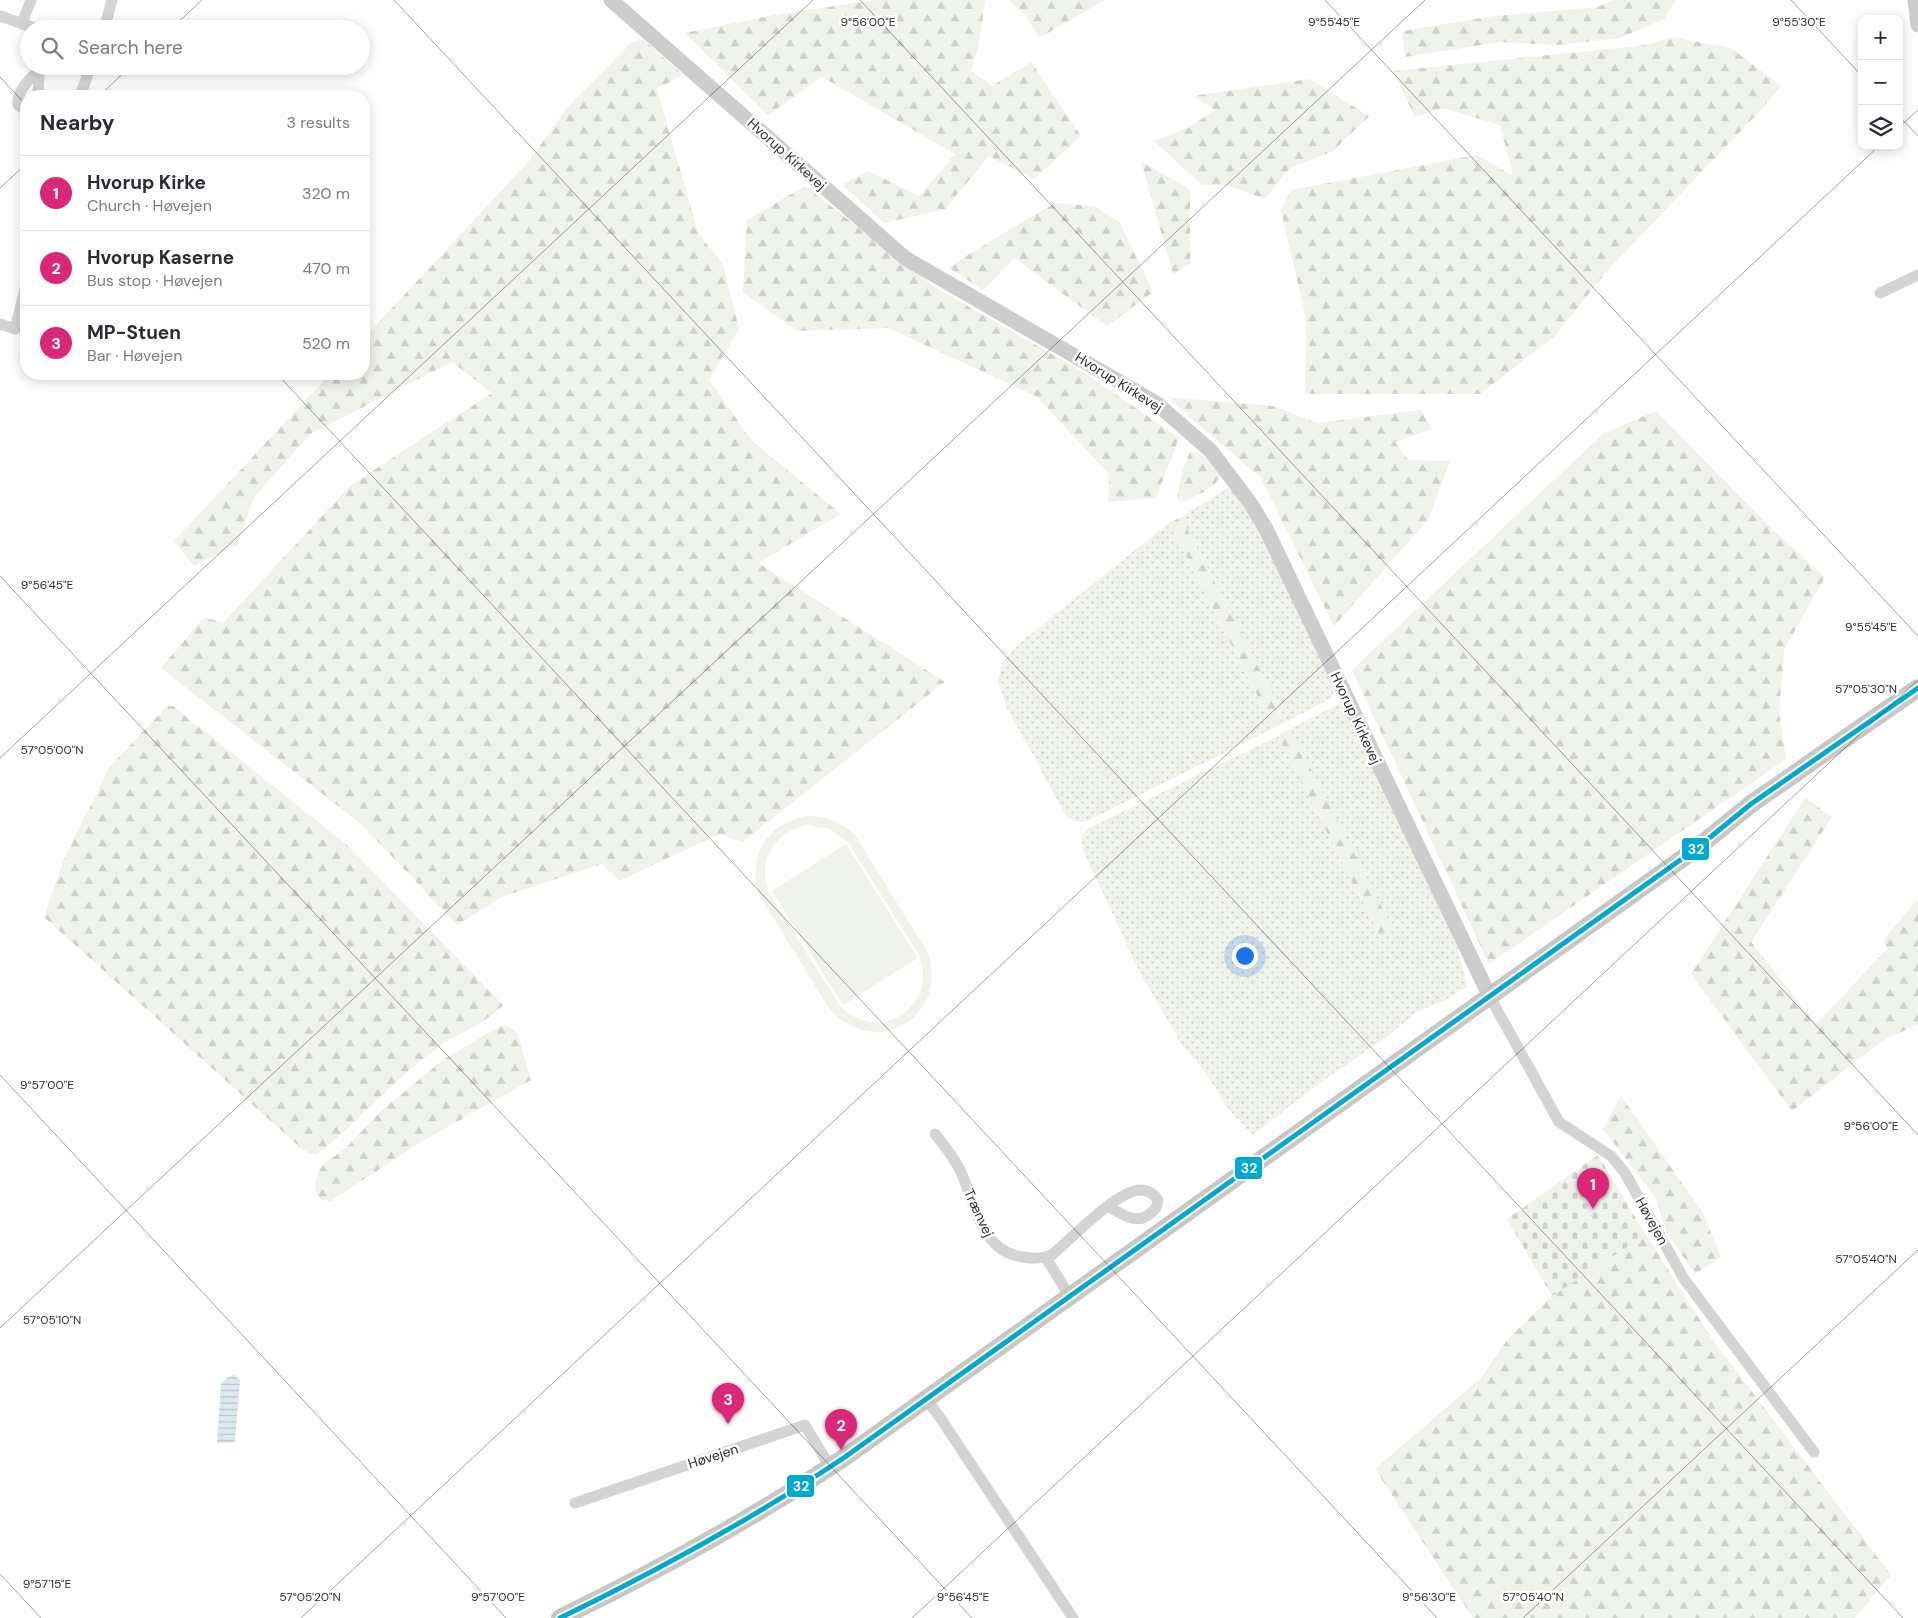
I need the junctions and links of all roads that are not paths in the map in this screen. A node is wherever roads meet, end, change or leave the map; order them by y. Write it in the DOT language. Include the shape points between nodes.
graph roads {
  1 [pos="31,0"];
  2 [pos="112,0"];
  3 [pos="611,0"];
  4 [pos="1915,0"];
  5 [pos="0,16"];
  6 [pos="23,20"];
  7 [pos="106,20"];
  8 [pos="20,22"];
  9 [pos="1918,25"];
  10 [pos="34,75"];
  11 [pos="40,75"];
  12 [pos="88,75"];
  13 [pos="23,90"];
  14 [pos="39,90"];
  15 [pos="82,90"];
  16 [pos="20,95"];
  17 [pos="20,107"];
  18 [pos="1918,275"];
  19 [pos="1880,293"];
  20 [pos="20,309"];
  21 [pos="0,324"];
  22 [pos="1918,688"];
  23 [pos="1918,698"];
  24 [pos="1697,848"];
  25 [pos="1490,997"];
  26 [pos="935,1134"];
  27 [pos="1108,1206"];
  28 [pos="1046,1258"];
  29 [pos="1070,1297"];
  30 [pos="926,1399"];
  31 [pos="1814,1452"];
  32 [pos="830,1467"];
  33 [pos="575,1503"];
  34 [pos="560,1618"];
  35 [pos="1073,1618"];
  1 -- 6 [label="street"];
  2 -- 7 [label="street"];
  3 -- 25 [label="street, Hvorup Kirkevej" via="905,258 1147,396 1211,451 1266,529"];
  4 -- 9 [label="street"];
  5 -- 8 [label="street"];
  10 -- 13 [label="street"];
  11 -- 14 [label="street"];
  12 -- 15 [label="street"];
  16 -- 17 [label="street"];
  18 -- 19 [label="street"];
  20 -- 21 [label="street" via="15,329"];
  22 -- 24 [label="main road" via="1752,804"];
  23 -- 24 [label="main road" via="1756,812"];
  24 -- 25 [label="main road"];
  25 -- 29 [label="main road"];
  25 -- 31 [label="street, Høvejen" via="1559,1122 1611,1156 1625,1173 1684,1279"];
  26 -- 28 [label="street, Trænvej" via="960,1171 992,1242 1003,1252 1017,1257"];
  27 -- 28 [label="street"];
  28 -- 29 [label="street"];
  29 -- 30 [label="main road"];
  30 -- 32 [label="main road"];
  30 -- 35 [label="street"];
  32 -- 33 [label="street, Høvejen" via="804,1425"];
  32 -- 34 [label="main road" via="719,1536"];
}
